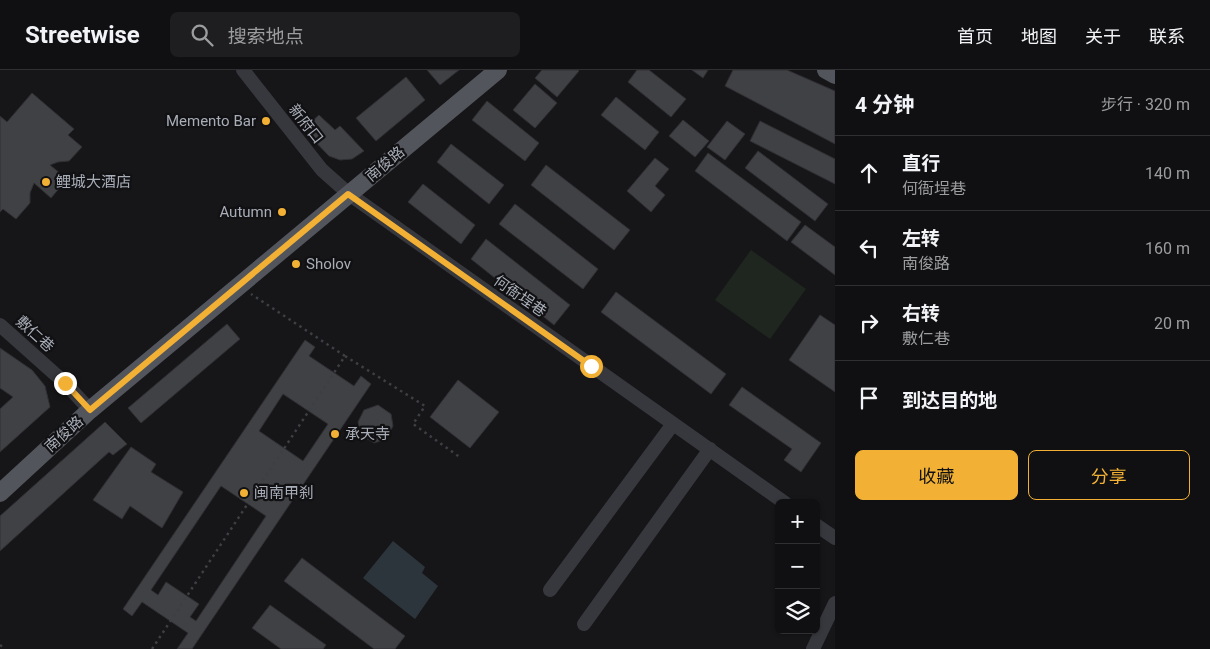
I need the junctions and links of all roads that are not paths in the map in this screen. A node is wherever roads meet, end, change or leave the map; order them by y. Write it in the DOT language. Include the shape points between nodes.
graph roads {
  1 [pos="242,70"];
  2 [pos="498,70"];
  3 [pos="826,70"];
  4 [pos="835,75"];
  5 [pos="348,194"];
  6 [pos="0,325"];
  7 [pos="90,410"];
  8 [pos="673,424"];
  9 [pos="710,449"];
  10 [pos="0,492"];
  11 [pos="779,499"];
  12 [pos="820,527"];
  13 [pos="835,538"];
  14 [pos="550,590"];
  15 [pos="835,603"];
  16 [pos="584,624"];
  17 [pos="813,649"];
  1 -- 5 [label="street, 新府口" via="322,170"];
  2 -- 5 [label="main road, 南俊路"];
  3 -- 4 [label="main road"];
  5 -- 7 [label="main road, 南俊路"];
  5 -- 8 [label="street, 何衙埕巷"];
  6 -- 7 [label="street, 敷仁巷"];
  7 -- 10 [label="main road, 南俊路"];
  8 -- 9 [label="street, 何衙埕巷"];
  8 -- 14 [label="street"];
  9 -- 11 [label="street, 何衙埕巷"];
  9 -- 16 [label="street"];
  12 -- 13 [label="street"];
  15 -- 17 [label="street"];
}
